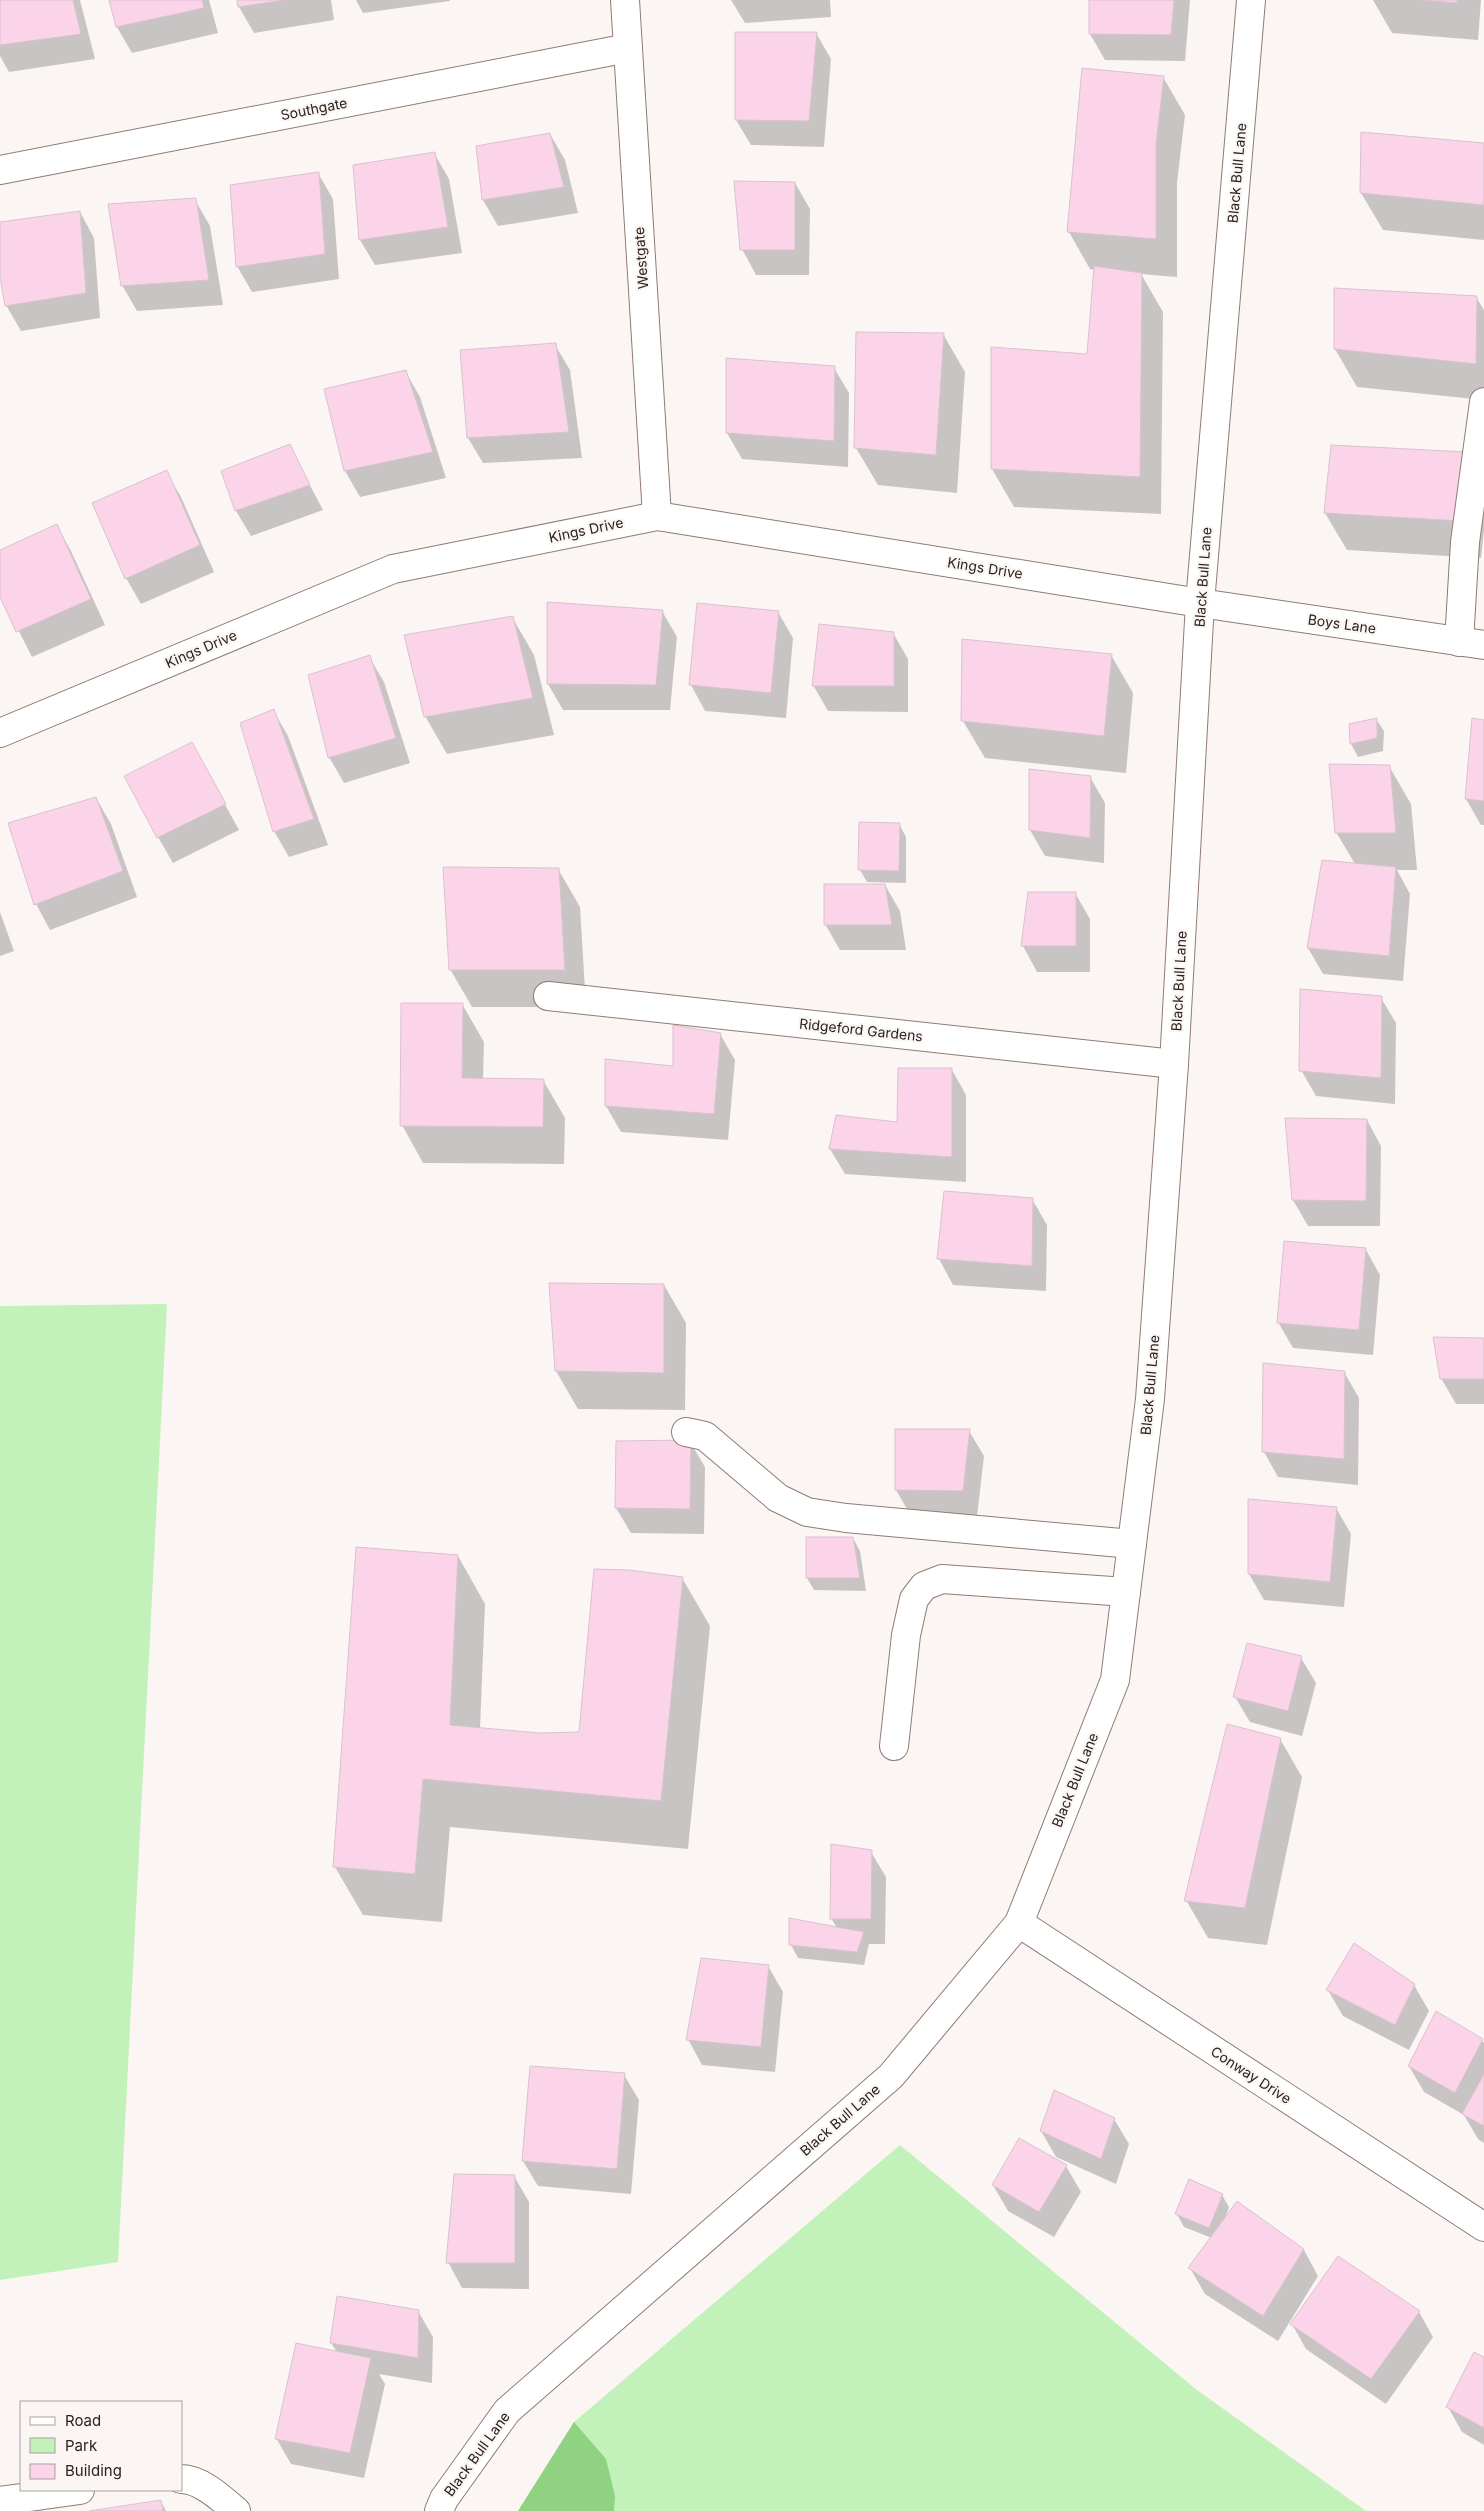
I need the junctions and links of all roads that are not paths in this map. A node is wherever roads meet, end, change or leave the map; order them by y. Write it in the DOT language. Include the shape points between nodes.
graph roads {
  1 [pos="625,0"];
  2 [pos="1251,0"];
  3 [pos="628,48"];
  4 [pos="0,170"];
  5 [pos="1484,402"];
  6 [pos="657,516"];
  7 [pos="1200,603"];
  8 [pos="1472,644"];
  9 [pos="0,733"];
  10 [pos="548,996"];
  11 [pos="1174,1064"];
  12 [pos="686,1432"];
  13 [pos="1132,1544"];
  14 [pos="1126,1592"];
  15 [pos="894,1746"];
  16 [pos="1018,1924"];
  17 [pos="1484,2227"];
  18 [pos="182,2479"];
  19 [pos="73,2491"];
  20 [pos="0,2501"];
  21 [pos="236,2511"];
  22 [pos="439,2511"];
  1 -- 3 [label="street, Westgate"];
  2 -- 7 [label="street, Black Bull Lane"];
  3 -- 4 [label="street, Southgate"];
  3 -- 6 [label="street, Westgate"];
  5 -- 8 [label="street" via="1465,542"];
  6 -- 7 [label="street, Kings Drive"];
  6 -- 9 [label="street, Kings Drive" via="393,569"];
  7 -- 8 [label="street, Boys Lane"];
  7 -- 11 [label="street, Black Bull Lane"];
  10 -- 11 [label="street, Ridgeford Gardens"];
  11 -- 13 [label="street, Black Bull Lane" via="1150,1399"];
  12 -- 13 [label="street" via="705,1436 778,1498 807,1512"];
  13 -- 14 [label="street, Black Bull Lane"];
  14 -- 15 [label="street" via="942,1579 924,1586 914,1599 906,1635"];
  14 -- 16 [label="street, Black Bull Lane" via="1115,1680"];
  16 -- 17 [label="street, Conway Drive"];
  16 -- 22 [label="street, Black Bull Lane" via="891,2076 507,2411 444,2499"];
  18 -- 21 [label="street" via="196,2483"];
  19 -- 20 [label="street"];
}
